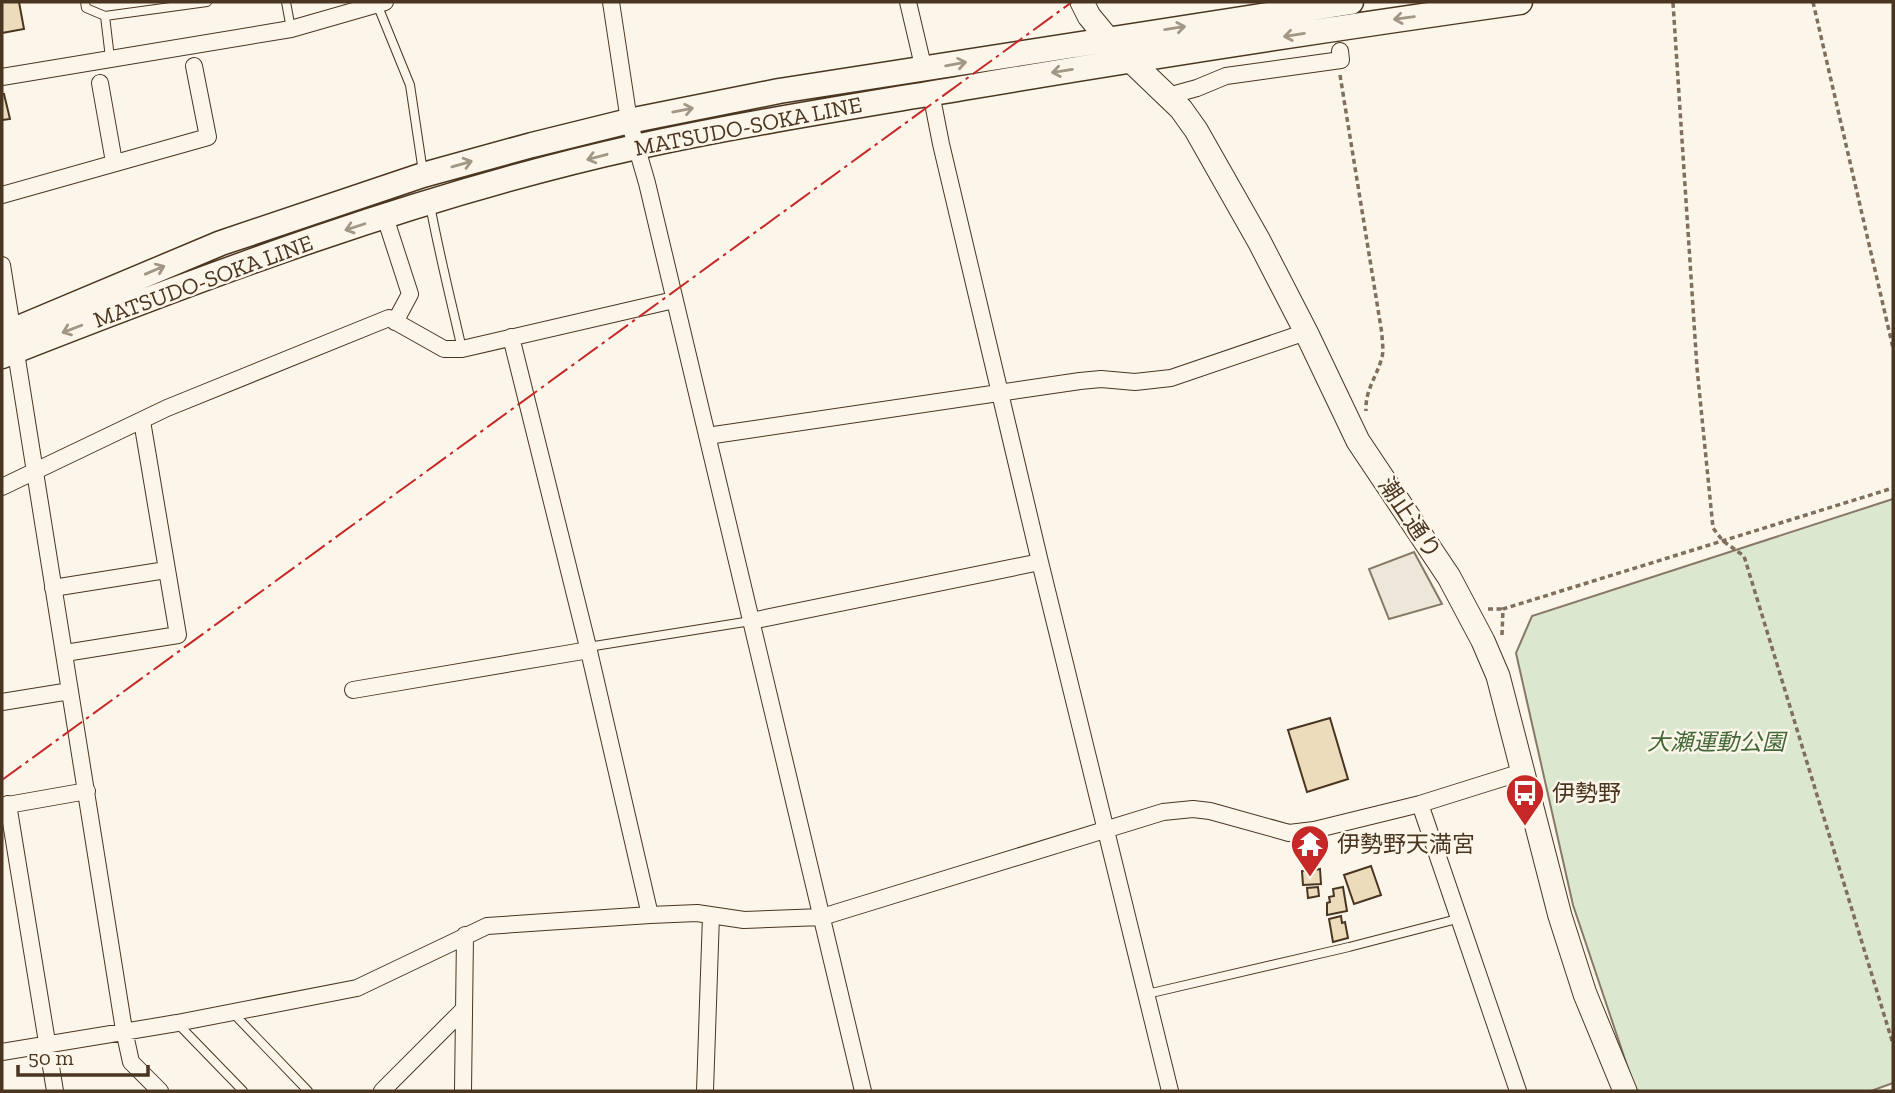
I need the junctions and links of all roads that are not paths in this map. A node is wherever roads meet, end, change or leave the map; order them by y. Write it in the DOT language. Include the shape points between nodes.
graph roads {
  1 [pos="85,2"];
  2 [pos="207,2"];
  3 [pos="286,2"];
  4 [pos="380,2"];
  5 [pos="611,2"];
  6 [pos="908,2"];
  7 [pos="1082,2"];
  8 [pos="1351,2"];
  9 [pos="1520,2"];
  10 [pos="105,16"];
  11 [pos="291,29"];
  12 [pos="1108,39"];
  13 [pos="1341,55"];
  14 [pos="110,58"];
  15 [pos="1129,60"];
  16 [pos="194,66"];
  17 [pos="924,70"];
  18 [pos="2,77"];
  19 [pos="100,83"];
  20 [pos="931,93"];
  21 [pos="1168,96"];
  22 [pos="629,121"];
  23 [pos="635,147"];
  24 [pos="114,162"];
  25 [pos="424,175"];
  26 [pos="2,195"];
  27 [pos="430,202"];
  28 [pos="385,217"];
  29 [pos="2,265"];
  30 [pos="674,300"];
  31 [pos="395,322"];
  32 [pos="1306,332"];
  33 [pos="511,337"];
  34 [pos="8,343"];
  35 [pos="462,349"];
  36 [pos="1000,392"];
  37 [pos="142,421"];
  38 [pos="707,436"];
  39 [pos="34,472"];
  40 [pos="2,487"];
  41 [pos="1040,562"];
  42 [pos="166,570"];
  43 [pos="53,588"];
  44 [pos="751,621"];
  45 [pos="589,648"];
  46 [pos="65,653"];
  47 [pos="354,690"];
  48 [pos="70,691"];
  49 [pos="2,702"];
  50 [pos="1522,772"];
  51 [pos="87,791"];
  52 [pos="1420,804"];
  53 [pos="5,805"];
  54 [pos="1106,830"];
  55 [pos="650,915"];
  56 [pos="711,915"];
  57 [pos="822,917"];
  58 [pos="1457,919"];
  59 [pos="465,935"];
  60 [pos="1146,994"];
  61 [pos="464,1009"];
  62 [pos="232,1012"];
  63 [pos="177,1023"];
  64 [pos="124,1030"];
  65 [pos="47,1043"];
  66 [pos="2,1052"];
  67 [pos="55,1091"];
  68 [pos="160,1091"];
  69 [pos="243,1091"];
  70 [pos="308,1091"];
  71 [pos="382,1091"];
  72 [pos="463,1091"];
  73 [pos="705,1091"];
  74 [pos="863,1091"];
  75 [pos="1170,1091"];
  76 [pos="1518,1091"];
  77 [pos="1625,1091"];
  1 -- 10 [label="lane" via="86,8"];
  2 -- 10 [label="lane"];
  3 -- 11 [label="lane"];
  4 -- 11 [label="street"];
  4 -- 25 [label="lane" via="410,85"];
  5 -- 22 [label="street"];
  6 -- 17 [label="street"];
  7 -- 12 [label="street, 潮止通り"];
  12 -- 8 [label="main road, MATSUDO-SOKA LINE, one-way"];
  9 -- 15 [label="main road, MATSUDO-SOKA LINE, one-way"];
  10 -- 14 [label="lane"];
  11 -- 14 [label="street"];
  12 -- 15 [label="street, 潮止通り"];
  17 -- 12 [label="main road, MATSUDO-SOKA LINE, one-way"];
  13 -- 21 [label="street" via="1226,76"];
  14 -- 18 [label="street"];
  15 -- 20 [label="main road, MATSUDO-SOKA LINE, one-way"];
  15 -- 21 [label="street, 潮止通り"];
  16 -- 24 [label="street" via="208,137"];
  22 -- 17 [label="main road, MATSUDO-SOKA LINE, one-way" via="779,91"];
  19 -- 24 [label="street"];
  20 -- 23 [label="main road, MATSUDO-SOKA LINE"];
  20 -- 36 [label="street"];
  21 -- 32 [label="street, 潮止通り" via="1196,130"];
  22 -- 23 [label="street"];
  25 -- 22 [label="main road, MATSUDO-SOKA LINE, one-way"];
  23 -- 27 [label="main road, MATSUDO-SOKA LINE, one-way"];
  23 -- 30 [label="street"];
  24 -- 26 [label="street"];
  34 -- 25 [label="main road, MATSUDO-SOKA LINE, one-way" via="220,243"];
  27 -- 28 [label="main road, MATSUDO-SOKA LINE"];
  27 -- 35 [label="lane"];
  28 -- 31 [label="street" via="410,294"];
  28 -- 34 [label="main road, MATSUDO-SOKA LINE, one-way"];
  29 -- 34 [label="street"];
  30 -- 33 [label="street"];
  30 -- 38 [label="street"];
  31 -- 35 [label="street" via="444,349"];
  31 -- 37 [label="street" via="389,318"];
  32 -- 36 [label="street" via="1171,378 1135,383 1101,379"];
  32 -- 50 [label="street, 潮止通り" via="1358,441 1449,577 1483,641 1498,676"];
  33 -- 35 [label="street"];
  33 -- 45 [label="street"];
  34 -- 39 [label="street"];
  36 -- 38 [label="street"];
  36 -- 41 [label="street"];
  37 -- 39 [label="street"];
  37 -- 42 [label="street"];
  38 -- 44 [label="street"];
  39 -- 40 [label="street"];
  39 -- 43 [label="street"];
  41 -- 44 [label="street"];
  41 -- 54 [label="street"];
  42 -- 43 [label="street"];
  42 -- 46 [label="street" via="178,635"];
  43 -- 46 [label="street"];
  44 -- 45 [label="lane"];
  44 -- 57 [label="street"];
  45 -- 47 [label="street"];
  45 -- 55 [label="street"];
  46 -- 48 [label="street"];
  48 -- 49 [label="street"];
  48 -- 51 [label="street"];
  50 -- 52 [label="street"];
  50 -- 77 [label="street, 潮止通り" via="1580,981"];
  51 -- 53 [label="street"];
  51 -- 64 [label="street"];
  52 -- 54 [label="street" via="1289,833 1193,809 1163,812"];
  52 -- 58 [label="street"];
  53 -- 65 [label="street"];
  54 -- 57 [label="street"];
  54 -- 60 [label="street"];
  55 -- 56 [label="street"];
  55 -- 59 [label="street" via="487,926"];
  56 -- 57 [label="street" via="744,920"];
  56 -- 73 [label="street"];
  57 -- 74 [label="street"];
  58 -- 60 [label="lane"];
  58 -- 76 [label="street"];
  59 -- 61 [label="street"];
  59 -- 62 [label="street" via="357,988"];
  60 -- 75 [label="street"];
  61 -- 71 [label="street"];
  61 -- 72 [label="street"];
  62 -- 63 [label="street"];
  62 -- 70 [label="lane"];
  63 -- 64 [label="street"];
  63 -- 69 [label="lane"];
  64 -- 65 [label="street"];
  64 -- 68 [label="street" via="131,1062"];
  65 -- 66 [label="street"];
  65 -- 67 [label="street"];
}
